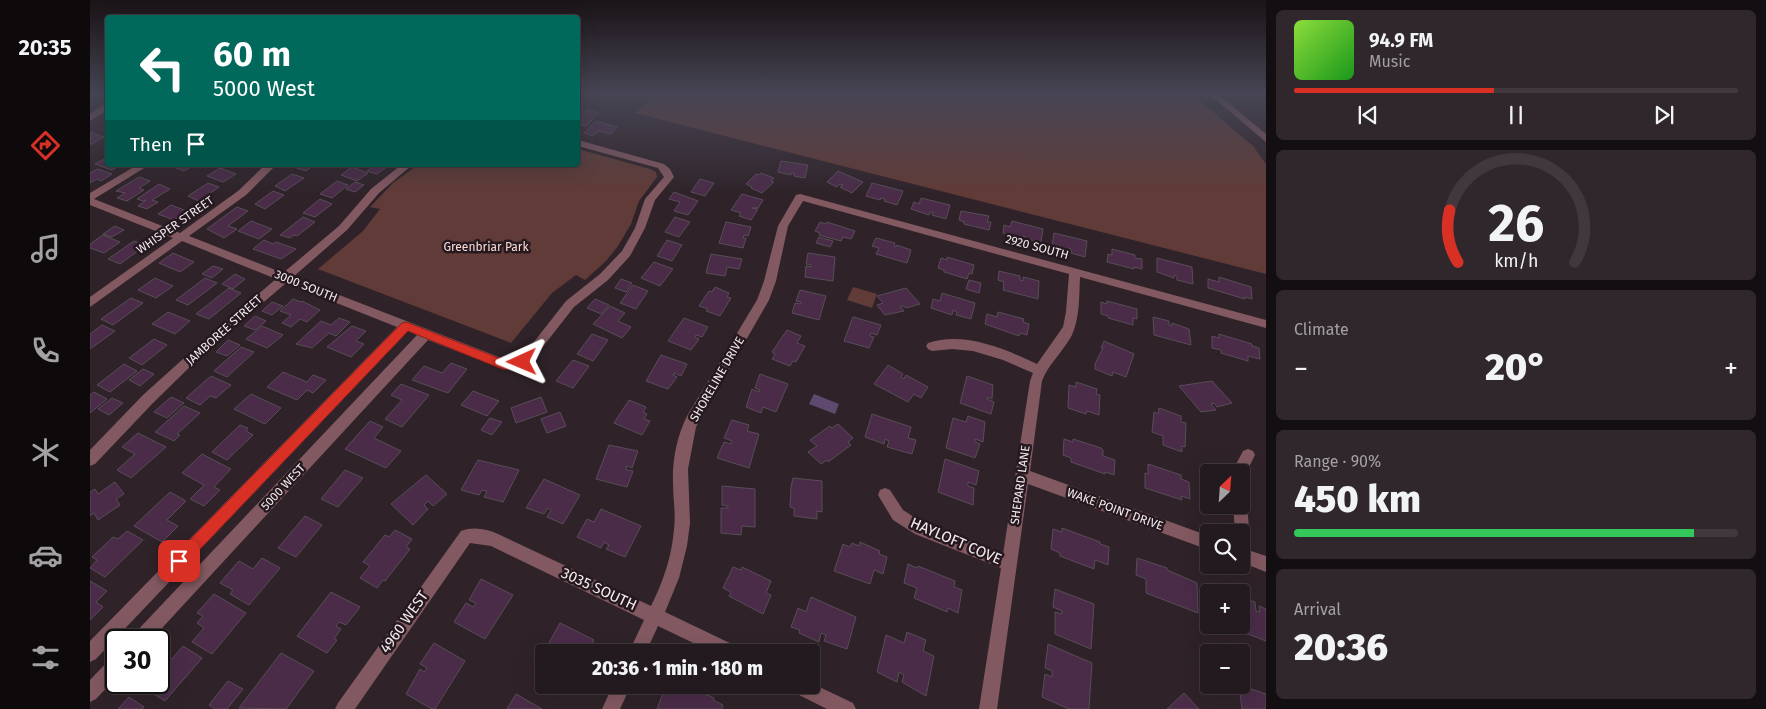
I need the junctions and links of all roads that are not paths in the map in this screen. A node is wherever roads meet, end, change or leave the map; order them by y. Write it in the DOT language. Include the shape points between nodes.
graph roads {
  1 [pos="1252,127"];
  2 [pos="1266,139"];
  3 [pos="580,144"];
  4 [pos="141,167"];
  5 [pos="269,167"];
  6 [pos="405,167"];
  7 [pos="800,197"];
  8 [pos="90,199"];
  9 [pos="180,236"];
  10 [pos="1075,271"];
  11 [pos="284,278"];
  12 [pos="90,303"];
  13 [pos="1266,324"];
  14 [pos="406,326"];
  15 [pos="426,334"];
  16 [pos="932,346"];
  17 [pos="1039,370"];
  18 [pos="1248,455"];
  19 [pos="90,460"];
  20 [pos="1243,464"];
  21 [pos="1022,475"];
  22 [pos="885,495"];
  23 [pos="466,536"];
  24 [pos="1200,540"];
  25 [pos="1250,558"];
  26 [pos="1009,564"];
  27 [pos="1266,564"];
  28 [pos="654,616"];
  29 [pos="150,629"];
  30 [pos="641,644"];
  31 [pos="713,644"];
  32 [pos="90,653"];
  33 [pos="105,677"];
  34 [pos="90,693"];
  35 [pos="618,694"];
  36 [pos="816,694"];
  37 [pos="344,709"];
  38 [pos="611,709"];
  39 [pos="847,709"];
  40 [pos="988,709"];
  1 -- 2 [label="street"];
  3 -- 15 [label="street, 3000 SOUTH" via="661,166 669,176 650,199 636,236 620,261 570,304 522,362 502,364"];
  4 -- 8 [label="street"];
  5 -- 9 [label="street, WHISPER STREET" via="242,193"];
  6 -- 11 [label="street, JAMBOREE STREET" via="375,191 343,228"];
  7 -- 10 [label="street, 2920 SOUTH"];
  7 -- 28 [label="street, SHORELINE DRIVE" via="783,226 763,300 696,412 686,437 680,475 682,529 678,555"];
  8 -- 9 [label="street, 3000 SOUTH"];
  9 -- 11 [label="street, 3000 SOUTH"];
  9 -- 12 [label="street, WHISPER STREET"];
  10 -- 13 [label="street, 2920 SOUTH"];
  10 -- 17 [label="street, SHEPARD LANE" via="1067,332"];
  11 -- 14 [label="street, 3000 SOUTH"];
  11 -- 19 [label="street, JAMBOREE STREET" via="178,371"];
  14 -- 15 [label="street, 3000 SOUTH"];
  14 -- 32 [label="street, 5000 WEST"];
  15 -- 29 [label="street, 5000 WEST"];
  16 -- 17 [label="street" via="974,347"];
  17 -- 21 [label="street, SHEPARD LANE"];
  18 -- 20 [label="street"];
  21 -- 24 [label="street, WAKE POINT DRIVE"];
  21 -- 26 [label="street, SHEPARD LANE"];
  22 -- 26 [label="street, HAYLOFT COVE" via="898,514 920,529"];
  23 -- 28 [label="street, 3035 SOUTH" via="493,539"];
  23 -- 37 [label="street, 4960 WEST"];
  25 -- 27 [label="street"];
  26 -- 40 [label="street, SHEPARD LANE"];
  28 -- 30 [label="street, SHORELINE DRIVE"];
  28 -- 31 [label="street, 3035 SOUTH"];
  33 -- 34 [label="street"];
  35 -- 38 [label="street"];
  36 -- 39 [label="street"];
}
